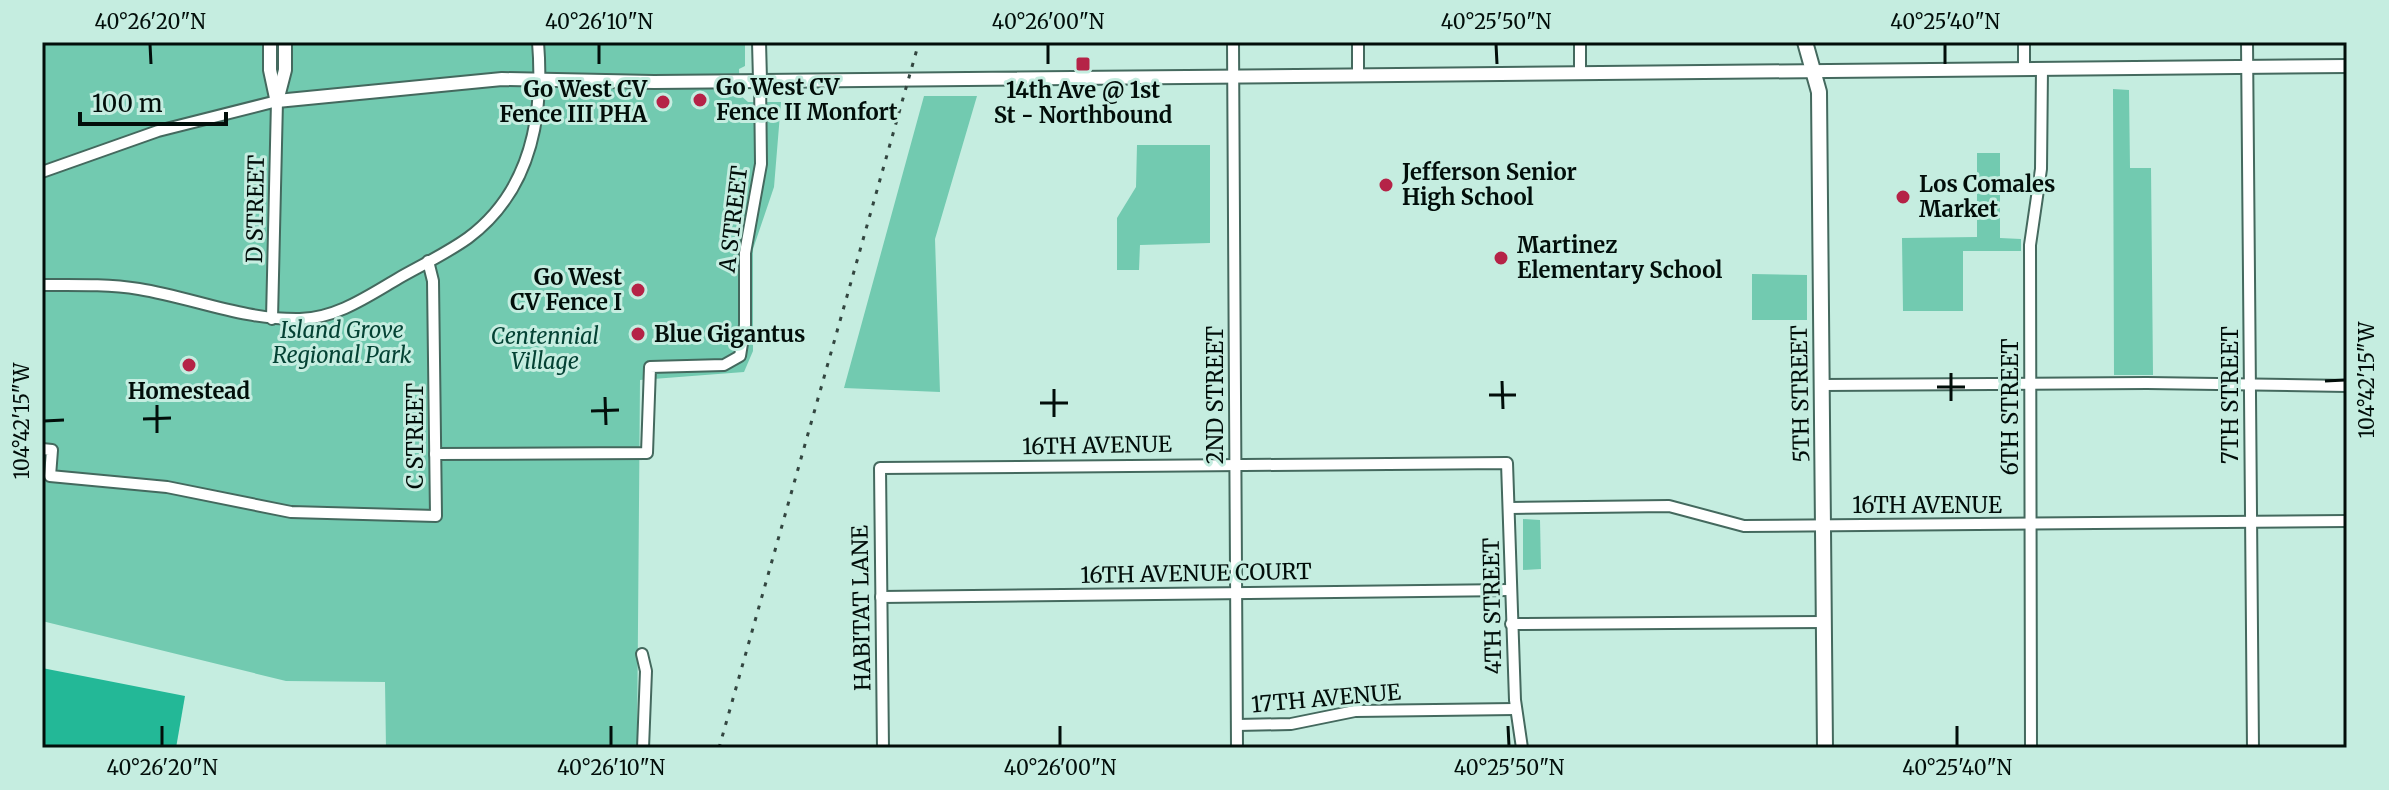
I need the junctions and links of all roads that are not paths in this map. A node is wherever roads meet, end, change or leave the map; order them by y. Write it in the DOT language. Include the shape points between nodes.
graph roads {
  1 [pos="270,42"];
  2 [pos="285,42"];
  3 [pos="538,42"];
  4 [pos="759,42"];
  5 [pos="1233,42"];
  6 [pos="1358,42"];
  7 [pos="1580,42"];
  8 [pos="1805,42"];
  9 [pos="2024,42"];
  10 [pos="2247,42"];
  11 [pos="2347,66"];
  12 [pos="2247,67"];
  13 [pos="2024,68"];
  14 [pos="2042,68"];
  15 [pos="1815,71"];
  16 [pos="1580,73"];
  17 [pos="1233,75"];
  18 [pos="1358,75"];
  19 [pos="760,80"];
  20 [pos="540,81"];
  21 [pos="277,101"];
  22 [pos="42,172"];
  23 [pos="428,261"];
  24 [pos="42,285"];
  25 [pos="272,319"];
  26 [pos="1822,385"];
  27 [pos="2030,385"];
  28 [pos="2347,386"];
  29 [pos="2250,387"];
  30 [pos="42,449"];
  31 [pos="435,454"];
  32 [pos="1507,463"];
  33 [pos="1235,464"];
  34 [pos="880,468"];
  35 [pos="1510,508"];
  36 [pos="2347,521"];
  37 [pos="2251,522"];
  38 [pos="2029,525"];
  39 [pos="1823,526"];
  40 [pos="1511,590"];
  41 [pos="1236,592"];
  42 [pos="881,597"];
  43 [pos="1824,622"];
  44 [pos="1511,624"];
  45 [pos="642,654"];
  46 [pos="1515,709"];
  47 [pos="1237,725"];
  48 [pos="643,748"];
  49 [pos="883,748"];
  50 [pos="1237,748"];
  51 [pos="1522,748"];
  52 [pos="1825,748"];
  53 [pos="2031,748"];
  54 [pos="2253,748"];
  1 -- 21 [label="street, D STREET"];
  2 -- 21 [label="street, D STREET"];
  3 -- 20 [label="street"];
  4 -- 19 [label="street, A STREET"];
  5 -- 17 [label="street, 2ND STREET"];
  6 -- 18 [label="street"];
  7 -- 16 [label="street"];
  8 -- 15 [label="main road, 5TH STREET"];
  9 -- 13 [label="street"];
  10 -- 12 [label="street, 7TH STREET"];
  11 -- 12 [label="street"];
  12 -- 14 [label="street"];
  12 -- 29 [label="street, 7TH STREET"];
  13 -- 14 [label="street"];
  13 -- 15 [label="street"];
  14 -- 27 [label="street, 6TH STREET" via="2041,169 2030,245"];
  15 -- 16 [label="street"];
  15 -- 26 [label="main road, 5TH STREET"];
  16 -- 18 [label="street"];
  17 -- 18 [label="street"];
  17 -- 19 [label="street"];
  17 -- 33 [label="street, 2ND STREET"];
  19 -- 20 [label="street"];
  19 -- 31 [label="street, A STREET" via="761,164 745,253 740,356 724,365 650,367 647,453"];
  20 -- 21 [label="street" via="502,79"];
  20 -- 23 [label="street" via="537,128 510,191 481,227"];
  21 -- 22 [label="street" via="158,131"];
  21 -- 25 [label="street, D STREET"];
  23 -- 25 [label="street" via="339,311"];
  23 -- 31 [label="street, C STREET" via="433,281"];
  24 -- 25 [label="street" via="142,289"];
  26 -- 27 [label="street"];
  26 -- 39 [label="main road, 5TH STREET"];
  27 -- 29 [label="street"];
  27 -- 38 [label="street, 6TH STREET"];
  28 -- 29 [label="street"];
  29 -- 37 [label="street, 7TH STREET"];
  30 -- 31 [label="street, C STREET" via="52,450 50,476 167,487 291,512 436,516"];
  32 -- 33 [label="street, 16TH AVENUE"];
  32 -- 35 [label="street, 4TH STREET"];
  33 -- 34 [label="street, 16TH AVENUE"];
  33 -- 41 [label="street, 2ND STREET"];
  34 -- 42 [label="street, HABITAT LANE"];
  35 -- 39 [label="street, 16TH AVENUE" via="1669,506 1729,524"];
  35 -- 40 [label="street, 4TH STREET"];
  36 -- 37 [label="street, 16TH AVENUE"];
  37 -- 38 [label="street, 16TH AVENUE"];
  37 -- 54 [label="street, 7TH STREET"];
  38 -- 39 [label="street, 16TH AVENUE"];
  38 -- 53 [label="street, 6TH STREET"];
  39 -- 43 [label="main road, 5TH STREET"];
  40 -- 41 [label="street, 16TH AVENUE COURT"];
  40 -- 44 [label="street, 4TH STREET"];
  41 -- 42 [label="street, 16TH AVENUE COURT"];
  41 -- 47 [label="street, 2ND STREET"];
  42 -- 49 [label="street, HABITAT LANE"];
  43 -- 44 [label="street"];
  43 -- 52 [label="main road, 5TH STREET"];
  44 -- 46 [label="street, 4TH STREET"];
  45 -- 48 [label="street"];
  46 -- 47 [label="street, 17TH AVENUE" via="1355,711 1291,724"];
  46 -- 51 [label="street, 4TH STREET"];
  47 -- 50 [label="street, 2ND STREET"];
}
